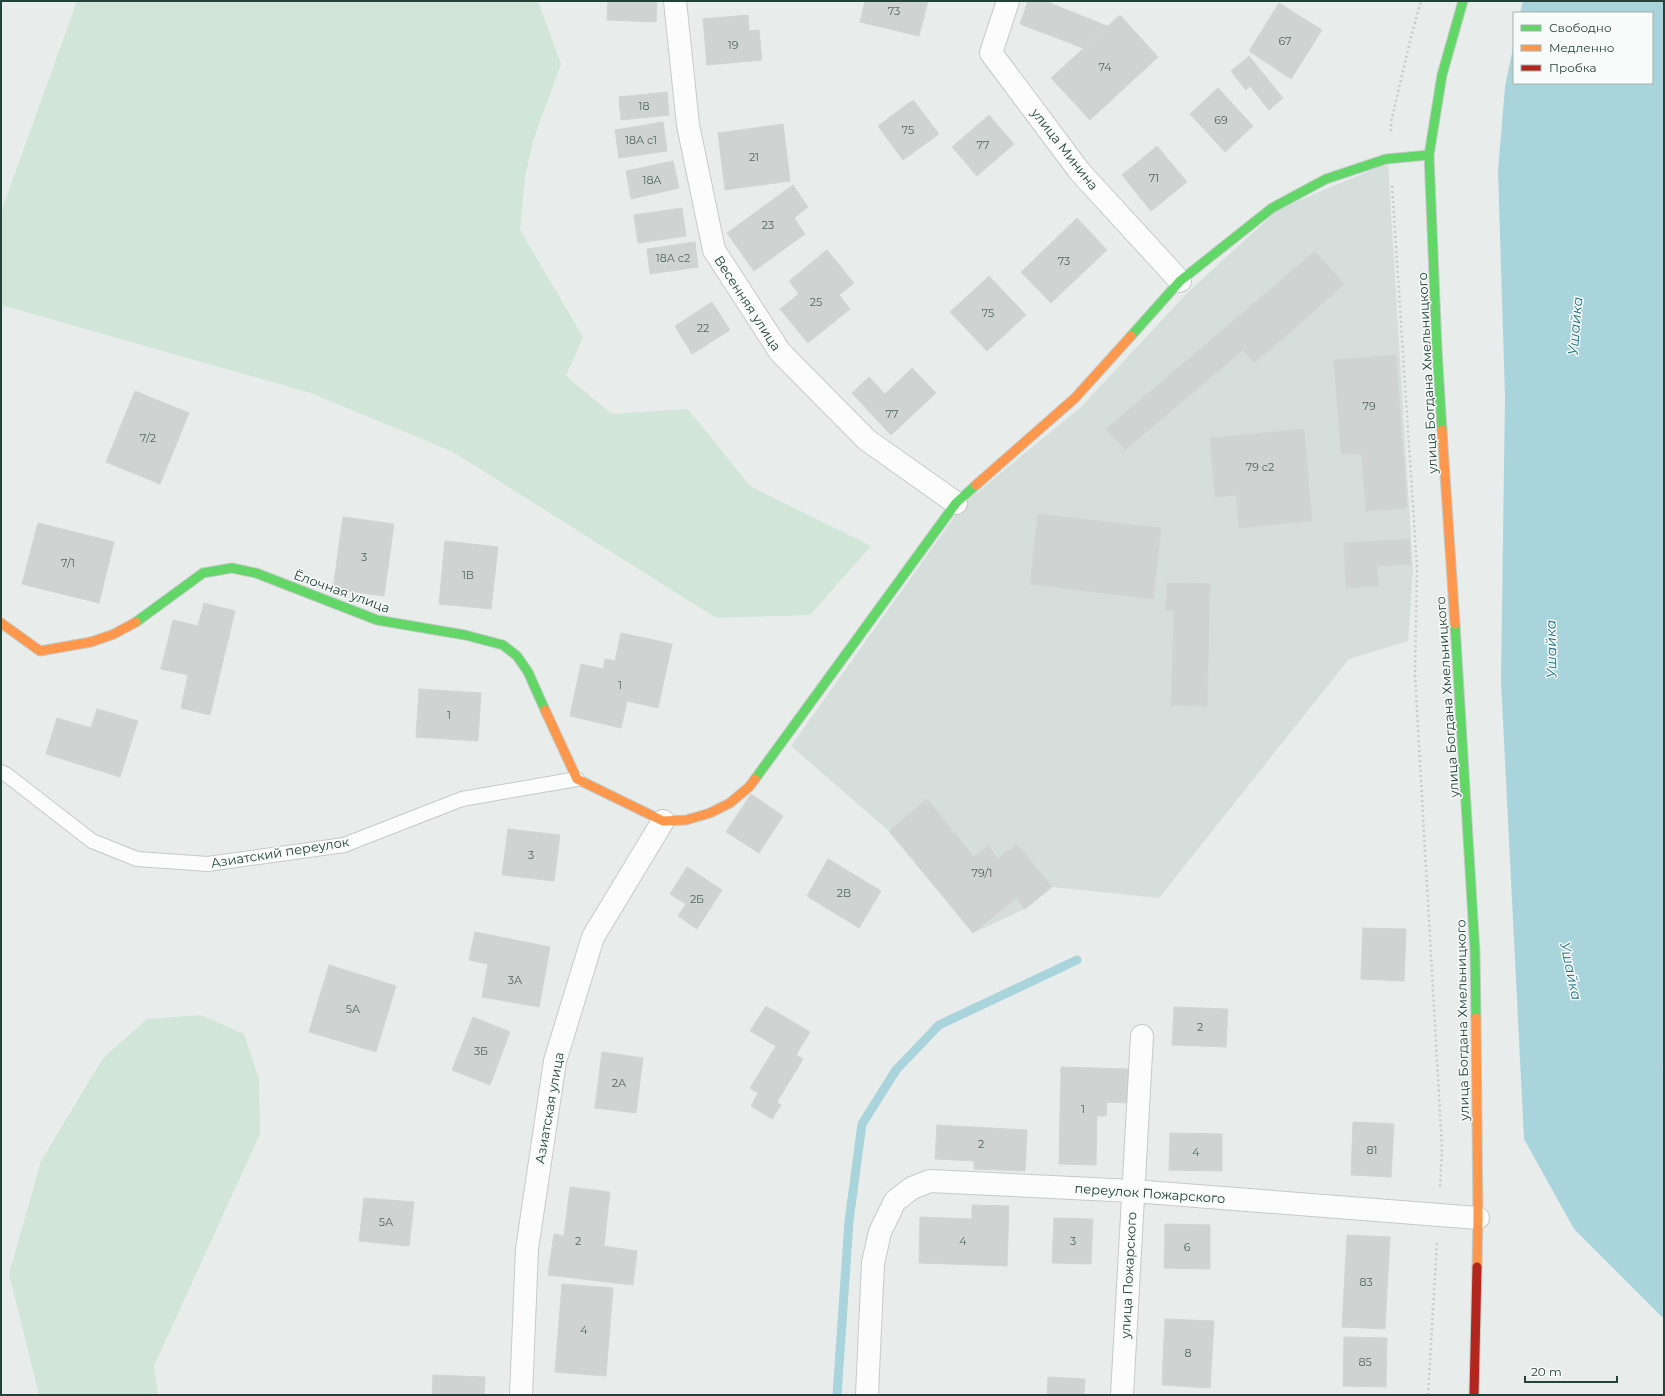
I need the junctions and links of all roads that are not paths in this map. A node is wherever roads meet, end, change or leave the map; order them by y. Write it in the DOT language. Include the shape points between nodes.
graph roads {
  1 [pos="676,1"];
  2 [pos="1008,1"];
  3 [pos="1463,1"];
  4 [pos="1429,155"];
  5 [pos="1180,281"];
  6 [pos="956,503"];
  7 [pos="1,623"];
  8 [pos="1,772"];
  9 [pos="578,778"];
  10 [pos="663,821"];
  11 [pos="1142,1036"];
  12 [pos="1133,1191"];
  13 [pos="1478,1218"];
  14 [pos="521,1395"];
  15 [pos="867,1395"];
  16 [pos="1122,1395"];
  17 [pos="1474,1395"];
  1 -- 6 [label="street, Весенняя улица" via="688,125 714,250 780,352 867,440"];
  2 -- 5 [label="street, улица Минина" via="991,53 1080,172"];
  3 -- 4 [label="street, улица Богдана Хмельницкого" via="1442,75"];
  4 -- 5 [label="street" via="1390,158 1326,179 1272,208"];
  4 -- 13 [label="street, улица Богдана Хмельницкого" via="1437,349 1475,952"];
  5 -- 6 [label="street" via="1075,398"];
  6 -- 10 [label="street" via="749,787 730,803 710,813 686,820"];
  7 -- 9 [label="street, Ёлочная улица" via="40,651 90,642 114,634 141,620 203,572 232,568 256,573 377,620 465,635 503,646 517,656 528,672"];
  8 -- 9 [label="lane, Азиатский переулок" via="92,842 137,859 208,864 344,845 462,799"];
  9 -- 10 [label="street"];
  10 -- 14 [label="street, Азиатская улица" via="593,937 555,1061 527,1249"];
  11 -- 12 [label="street, улица Пожарского"];
  12 -- 13 [label="street, переулок Пожарского"];
  12 -- 15 [label="street, переулок Пожарского" via="930,1181 912,1188 896,1200 880,1232 873,1263"];
  12 -- 16 [label="street, улица Пожарского"];
  13 -- 17 [label="street, улица Богдана Хмельницкого"];
}
